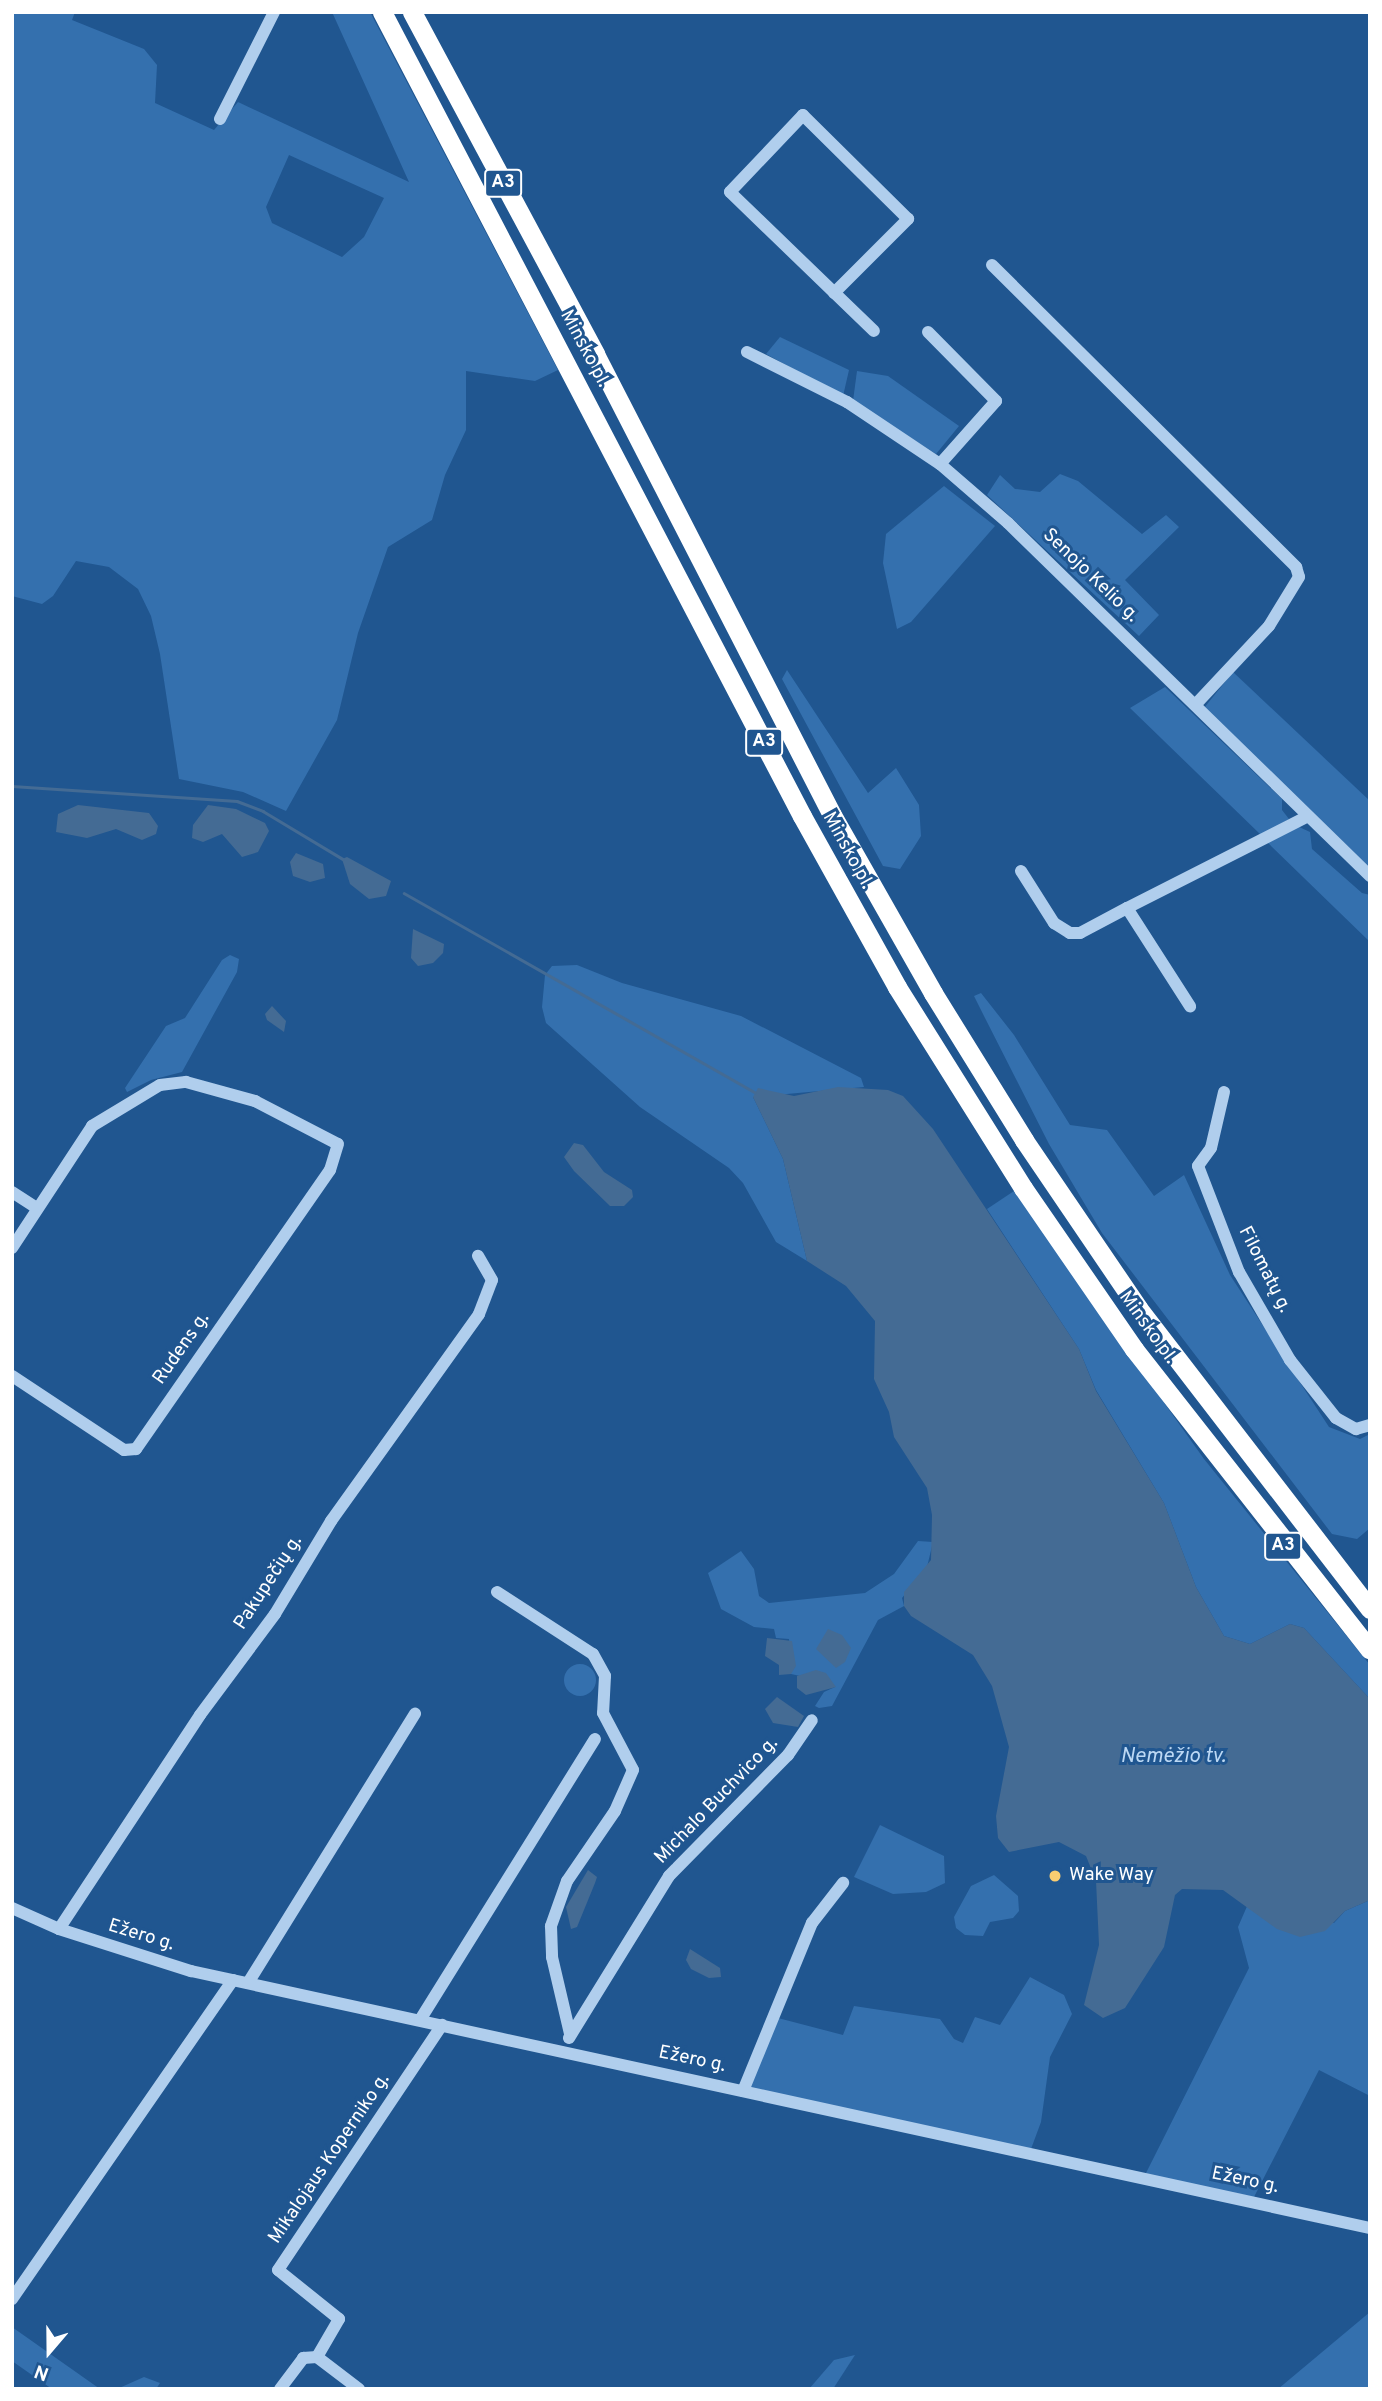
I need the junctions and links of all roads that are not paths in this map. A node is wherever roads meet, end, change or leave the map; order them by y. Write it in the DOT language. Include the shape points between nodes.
graph roads {
  1 [pos="274,12"];
  2 [pos="382,12"];
  3 [pos="412,12"];
  4 [pos="220,119"];
  5 [pos="992,265"];
  6 [pos="834,293"];
  7 [pos="874,331"];
  8 [pos="929,331"];
  9 [pos="747,352"];
  10 [pos="940,464"];
  11 [pos="1195,705"];
  12 [pos="1308,816"];
  13 [pos="1021,870"];
  14 [pos="1370,876"];
  15 [pos="1128,908"];
  16 [pos="1190,1006"];
  17 [pos="1224,1093"];
  18 [pos="12,1192"];
  19 [pos="37,1208"];
  20 [pos="12,1248"];
  21 [pos="478,1256"];
  22 [pos="12,1376"];
  23 [pos="1370,1425"];
  24 [pos="497,1592"];
  25 [pos="1370,1609"];
  26 [pos="1370,1650"];
  27 [pos="603,1713"];
  28 [pos="415,1714"];
  29 [pos="812,1720"];
  30 [pos="610,1729"];
  31 [pos="595,1739"];
  32 [pos="843,1883"];
  33 [pos="12,1908"];
  34 [pos="59,1929"];
  35 [pos="233,1980"];
  36 [pos="248,1983"];
  37 [pos="420,2020"];
  38 [pos="442,2025"];
  39 [pos="570,2034"];
  40 [pos="566,2052"];
  41 [pos="743,2091"];
  42 [pos="1370,2228"];
  43 [pos="12,2299"];
  44 [pos="317,2357"];
  45 [pos="280,2389"];
  46 [pos="359,2389"];
  1 -- 4 [label="street"];
  2 -- 26 [label="highway, Minsko pl. / A3" via="802,816 897,988 1023,1188 1134,1349"];
  3 -- 25 [label="highway, Minsko pl. / A3" via="595,354 832,815 933,993 1030,1150 1131,1297 1245,1452"];
  5 -- 11 [label="street" via="1296,568 1299,577 1269,626"];
  6 -- 6 [label="street" via="730,192 803,115 908,219"];
  6 -- 7 [label="street"];
  8 -- 10 [label="street" via="996,401"];
  9 -- 10 [label="street, Senojo Kelio g." via="847,402"];
  10 -- 11 [label="street, Senojo Kelio g."];
  11 -- 12 [label="street, Senojo Kelio g."];
  12 -- 14 [label="street, Senojo Kelio g."];
  12 -- 15 [label="street"];
  13 -- 15 [label="street" via="1054,923 1070,933 1080,933"];
  15 -- 16 [label="street"];
  17 -- 23 [label="street, Filomatų g." via="1211,1148 1198,1166 1239,1272 1290,1360 1336,1418 1356,1429"];
  18 -- 19 [label="street"];
  19 -- 20 [label="street"];
  19 -- 22 [label="street, Rudens g." via="92,1126 160,1085 186,1082 255,1101 338,1143 330,1170 135,1450 124,1450"];
  21 -- 34 [label="street, Pakupečių g." via="492,1280 479,1314 331,1521 275,1614 200,1714"];
  24 -- 27 [label="street" via="593,1654 605,1676"];
  27 -- 30 [label="street"];
  27 -- 31 [label="street"];
  28 -- 36 [label="street"];
  29 -- 39 [label="street, Michalo Buchvico g." via="779,1764 670,1875"];
  30 -- 31 [label="street"];
  30 -- 39 [label="street" via="631,1762 631,1778 615,1811 571,1874 551,1926 552,1957"];
  31 -- 37 [label="street"];
  32 -- 41 [label="street" via="812,1923"];
  33 -- 34 [label="street, Ežero g."];
  34 -- 35 [label="street, Ežero g." via="169,1965"];
  35 -- 36 [label="street, Ežero g."];
  35 -- 43 [label="street"];
  36 -- 37 [label="street, Ežero g."];
  37 -- 38 [label="street, Ežero g."];
  38 -- 40 [label="street, Ežero g."];
  38 -- 44 [label="street, Mikalojaus Koperniko g." via="278,2270 340,2319"];
  39 -- 40 [label="street, Michalo Buchvico g."];
  40 -- 41 [label="street, Ežero g."];
  41 -- 42 [label="street, Ežero g."];
  44 -- 45 [label="street" via="303,2358"];
  44 -- 46 [label="street"];
}
